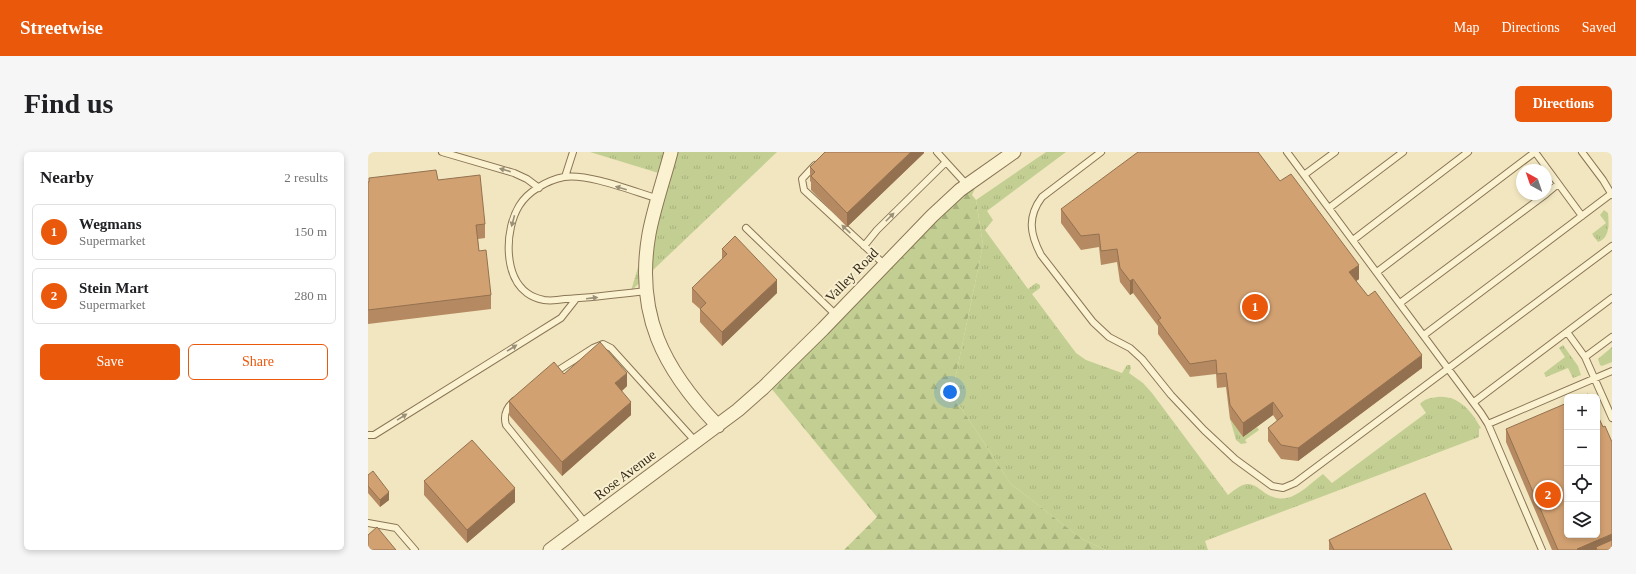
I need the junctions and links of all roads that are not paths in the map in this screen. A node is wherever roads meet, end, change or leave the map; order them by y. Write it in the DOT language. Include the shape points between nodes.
graph roads {
  1 [pos="442,152"];
  2 [pos="573,152"];
  3 [pos="672,152"];
  4 [pos="937,152"];
  5 [pos="1014,152"];
  6 [pos="1101,152"];
  7 [pos="1287,152"];
  8 [pos="1335,152"];
  9 [pos="1403,152"];
  10 [pos="1468,152"];
  11 [pos="1535,152"];
  12 [pos="1584,153"];
  13 [pos="822,158"];
  14 [pos="946,162"];
  15 [pos="1304,175"];
  16 [pos="565,177"];
  17 [pos="1558,184"];
  18 [pos="968,185"];
  19 [pos="539,188"];
  20 [pos="1552,189"];
  21 [pos="1612,194"];
  22 [pos="659,199"];
  23 [pos="1538,200"];
  24 [pos="1329,208"];
  25 [pos="1582,216"];
  26 [pos="746,228"];
  27 [pos="1353,240"];
  28 [pos="864,246"];
  29 [pos="1612,246"];
  30 [pos="885,265"];
  31 [pos="1376,272"];
  32 [pos="647,291"];
  33 [pos="1612,298"];
  34 [pos="576,299"];
  35 [pos="1400,303"];
  36 [pos="836,315"];
  37 [pos="1566,332"];
  38 [pos="1424,335"];
  39 [pos="1612,337"];
  40 [pos="1585,357"];
  41 [pos="1448,368"];
  42 [pos="1612,371"];
  43 [pos="549,376"];
  44 [pos="1595,379"];
  45 [pos="518,397"];
  46 [pos="1474,402"];
  47 [pos="1612,418"];
  48 [pos="1488,424"];
  49 [pos="718,426"];
  50 [pos="368,435"];
  51 [pos="696,442"];
  52 [pos="368,522"];
  53 [pos="586,524"];
  54 [pos="415,550"];
  55 [pos="550,550"];
  56 [pos="1542,550"];
  19 -- 1 [label="lane, one-way" via="514,173"];
  2 -- 16 [label="lane"];
  3 -- 22 [label="street"];
  4 -- 14 [label="lane"];
  5 -- 18 [label="street, Valley Road"];
  6 -- 41 [label="lane" via="1042,197 1036,206 1031,229 1041,256 1093,322 1109,337 1138,355 1204,430 1235,459 1272,486 1283,488 1295,483"];
  7 -- 15 [label="lane"];
  8 -- 15 [label="lane"];
  9 -- 24 [label="lane"];
  10 -- 27 [label="lane"];
  11 -- 17 [label="lane"];
  11 -- 31 [label="lane"];
  12 -- 21 [label="lane"];
  28 -- 13 [label="lane, one-way" via="804,190 802,179"];
  14 -- 18 [label="lane"];
  28 -- 14 [label="lane, one-way"];
  15 -- 24 [label="lane"];
  16 -- 19 [label="lane"];
  22 -- 16 [label="lane, one-way" via="591,178"];
  17 -- 20 [label="lane"];
  17 -- 25 [label="lane"];
  18 -- 30 [label="street, Valley Road" via="932,216"];
  19 -- 34 [label="lane, one-way" via="520,204 513,218 509,259 515,278 527,293 545,300"];
  21 -- 25 [label="lane"];
  22 -- 32 [label="street" via="646,252"];
  23 -- 35 [label="lane"];
  24 -- 27 [label="lane"];
  25 -- 38 [label="lane"];
  26 -- 36 [label="lane"];
  27 -- 31 [label="lane"];
  28 -- 30 [label="lane"];
  29 -- 41 [label="lane"];
  30 -- 36 [label="street, Valley Road"];
  31 -- 35 [label="lane"];
  34 -- 32 [label="lane, one-way"];
  32 -- 49 [label="street" via="653,325 669,364 699,407"];
  33 -- 37 [label="lane"];
  50 -- 34 [label="lane, one-way" via="374,435 562,318"];
  35 -- 38 [label="lane"];
  36 -- 49 [label="street, Valley Road" via="763,388"];
  37 -- 40 [label="lane"];
  37 -- 46 [label="lane"];
  38 -- 41 [label="lane"];
  39 -- 40 [label="lane"];
  40 -- 44 [label="lane"];
  41 -- 46 [label="lane"];
  42 -- 44 [label="lane"];
  43 -- 51 [label="lane" via="603,344 610,348"];
  44 -- 47 [label="lane"];
  44 -- 48 [label="lane"];
  45 -- 53 [label="lane" via="508,407 504,418 506,425"];
  46 -- 48 [label="lane"];
  48 -- 56 [label="lane"];
  49 -- 51 [label="street, Rose Avenue"];
  51 -- 53 [label="street, Rose Avenue"];
  52 -- 54 [label="lane" via="396,528"];
  53 -- 55 [label="street, Rose Avenue"];
}
